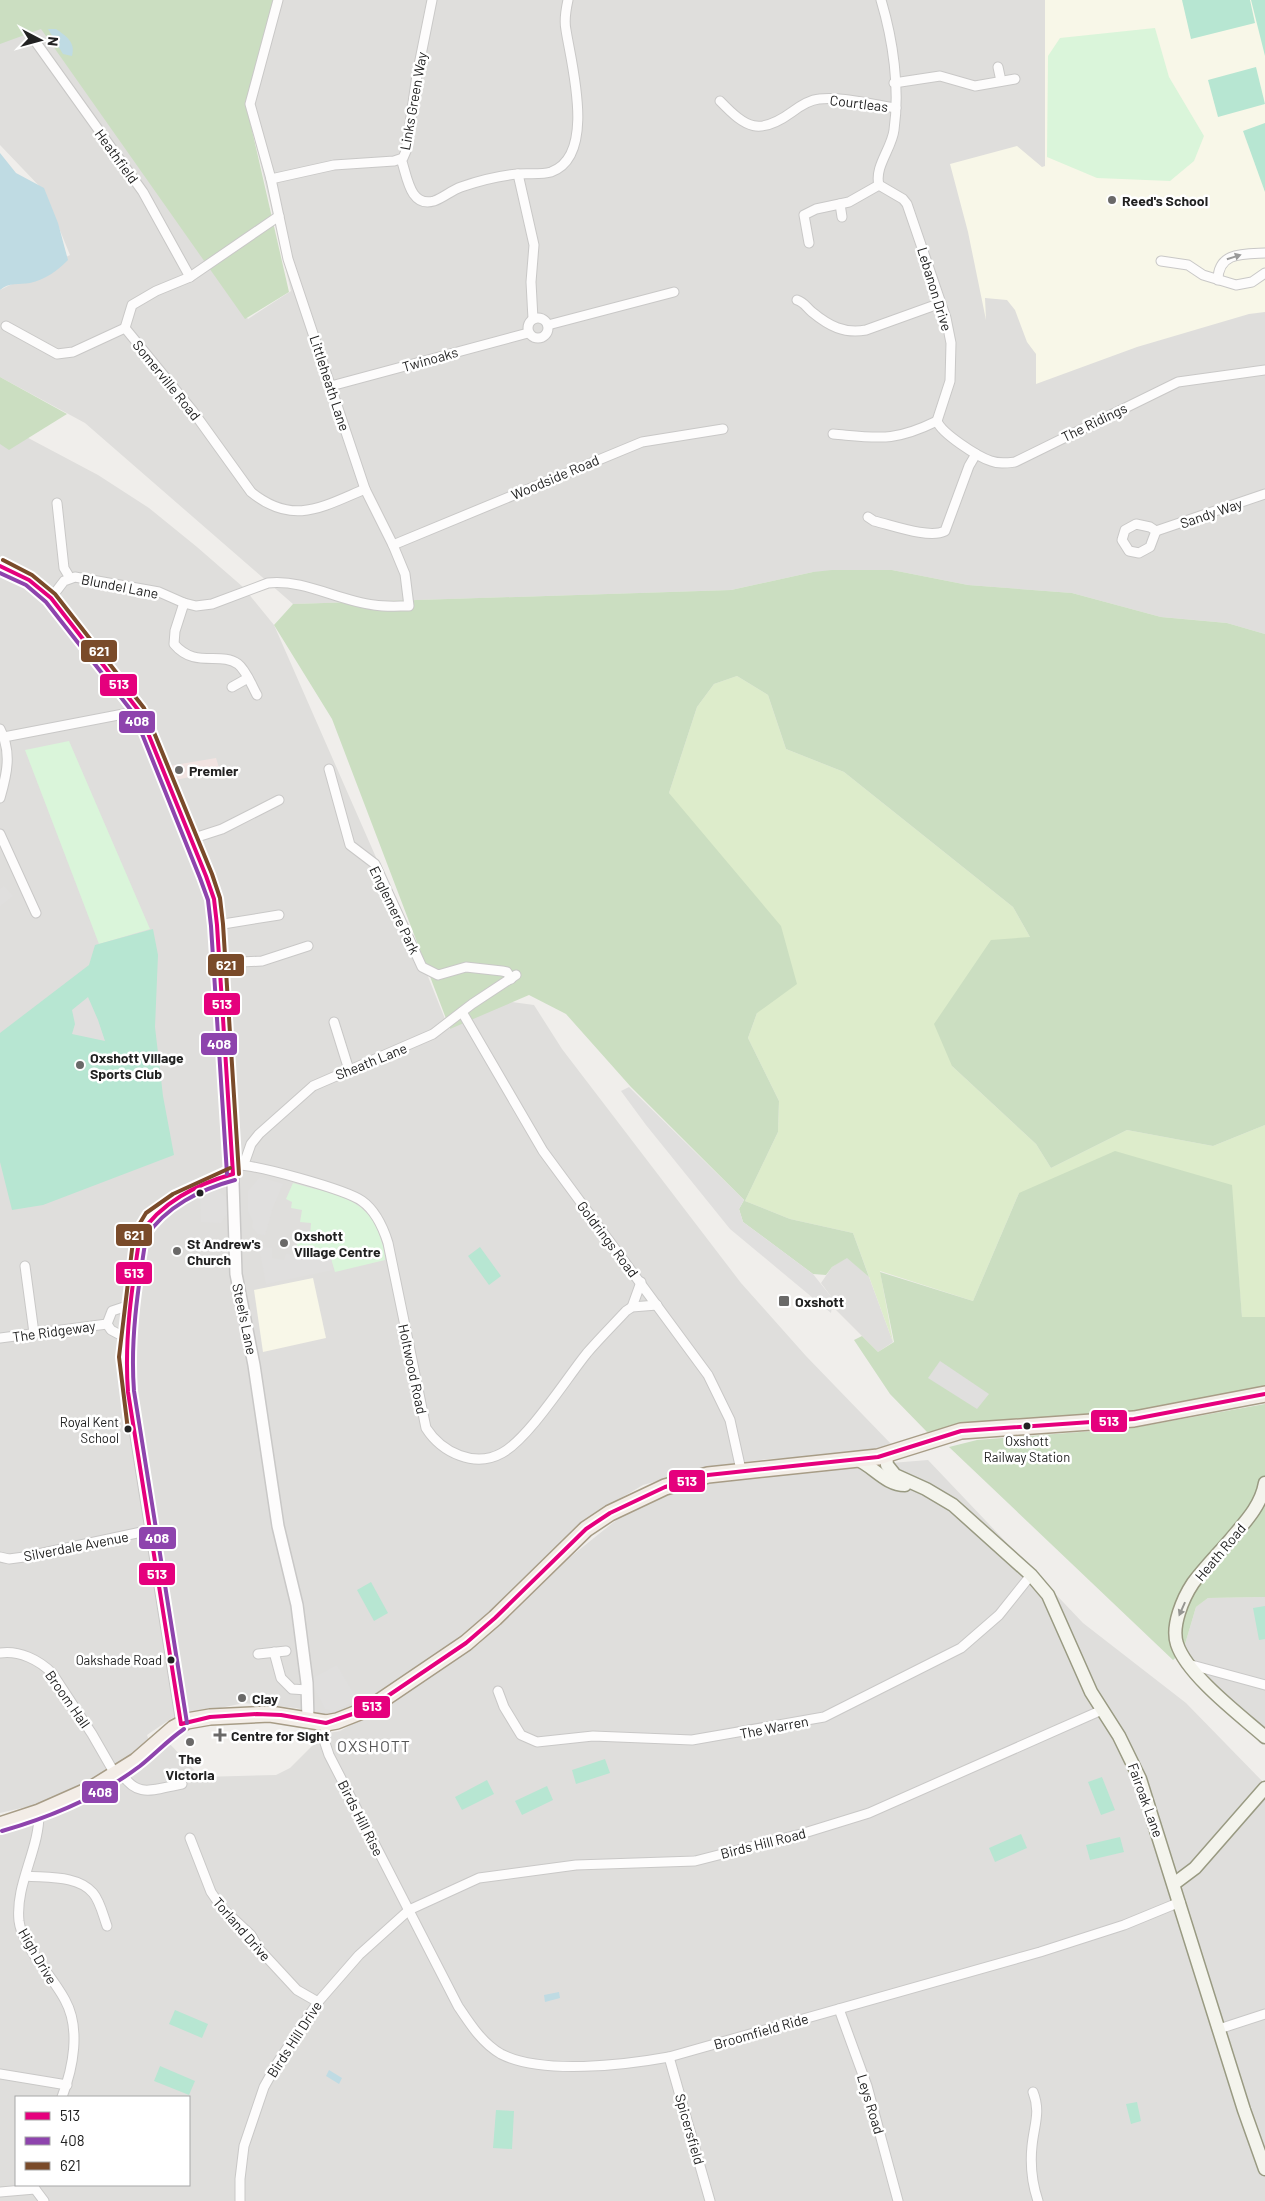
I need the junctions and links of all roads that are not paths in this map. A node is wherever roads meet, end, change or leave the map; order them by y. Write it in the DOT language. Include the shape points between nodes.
graph roads {
  1 [pos="278,0"];
  2 [pos="432,0"];
  3 [pos="568,0"];
  4 [pos="881,0"];
  5 [pos="35,41"];
  6 [pos="998,67"];
  7 [pos="1015,79"];
  8 [pos="1000,82"];
  9 [pos="894,83"];
  10 [pos="720,101"];
  11 [pos="896,108"];
  12 [pos="401,159"];
  13 [pos="518,174"];
  14 [pos="271,179"];
  15 [pos="879,185"];
  16 [pos="840,204"];
  17 [pos="279,216"];
  18 [pos="842,217"];
  19 [pos="809,243"];
  20 [pos="1265,253"];
  21 [pos="1161,261"];
  22 [pos="1265,273"];
  23 [pos="190,277"];
  24 [pos="1218,280"];
  25 [pos="674,292"];
  26 [pos="797,300"];
  27 [pos="941,303"];
  28 [pos="533,318"];
  29 [pos="548,325"];
  30 [pos="6,326"];
  31 [pos="125,328"];
  32 [pos="528,333"];
  33 [pos="1265,370"];
  34 [pos="331,386"];
  35 [pos="937,421"];
  36 [pos="723,429"];
  37 [pos="833,434"];
  38 [pos="976,454"];
  39 [pos="365,488"];
  40 [pos="1265,494"];
  41 [pos="57,503"];
  42 [pos="868,517"];
  43 [pos="1156,531"];
  44 [pos="393,545"];
  45 [pos="0,566"];
  46 [pos="70,578"];
  47 [pos="254,589"];
  48 [pos="51,598"];
  49 [pos="184,603"];
  50 [pos="248,678"];
  51 [pos="232,687"];
  52 [pos="257,694"];
  53 [pos="141,714"];
  54 [pos="2,733"];
  55 [pos="329,769"];
  56 [pos="0,798"];
  57 [pos="279,800"];
  58 [pos="0,834"];
  59 [pos="192,839"];
  60 [pos="36,912"];
  61 [pos="279,915"];
  62 [pos="217,925"];
  63 [pos="308,946"];
  64 [pos="219,969"];
  65 [pos="514,977"];
  66 [pos="462,1012"];
  67 [pos="334,1022"];
  68 [pos="349,1070"];
  69 [pos="236,1168"];
  70 [pos="25,1266"];
  71 [pos="641,1282"];
  72 [pos="130,1305"];
  73 [pos="657,1305"];
  74 [pos="632,1306"];
  75 [pos="107,1324"];
  76 [pos="34,1334"];
  77 [pos="0,1338"];
  78 [pos="126,1338"];
  79 [pos="1265,1394"];
  80 [pos="886,1456"];
  81 [pos="858,1460"];
  82 [pos="741,1470"];
  83 [pos="1265,1483"];
  84 [pos="912,1485"];
  85 [pos="151,1530"];
  86 [pos="0,1557"];
  87 [pos="1031,1575"];
  88 [pos="286,1651"];
  89 [pos="274,1652"];
  90 [pos="0,1653"];
  91 [pos="258,1654"];
  92 [pos="1186,1663"];
  93 [pos="1265,1685"];
  94 [pos="307,1690"];
  95 [pos="498,1692"];
  96 [pos="1102,1710"];
  97 [pos="308,1721"];
  98 [pos="326,1723"];
  99 [pos="181,1724"];
  100 [pos="1265,1737"];
  101 [pos="117,1773"];
  102 [pos="182,1784"];
  103 [pos="1265,1788"];
  104 [pos="39,1812"];
  105 [pos="0,1824"];
  106 [pos="190,1838"];
  107 [pos="26,1876"];
  108 [pos="1175,1884"];
  109 [pos="1180,1902"];
  110 [pos="409,1910"];
  111 [pos="107,1926"];
  112 [pos="318,2002"];
  113 [pos="839,2009"];
  114 [pos="1265,2014"];
  115 [pos="1219,2028"];
  116 [pos="669,2057"];
  117 [pos="0,2074"];
  118 [pos="67,2085"];
  119 [pos="1033,2092"];
  120 [pos="62,2096"];
  121 [pos="1265,2169"];
  122 [pos="36,2187"];
  123 [pos="0,2192"];
  124 [pos="44,2201"];
  125 [pos="240,2201"];
  126 [pos="710,2201"];
  127 [pos="898,2201"];
  128 [pos="1038,2201"];
  1 -- 14 [label="street, Littleheath Lane" via="250,104"];
  2 -- 12 [label="street, Links Green Way" via="416,75 406,151"];
  3 -- 13 [label="street" via="566,28 578,97 578,122 572,148 566,162 551,172"];
  4 -- 9 [label="street" via="888,24"];
  5 -- 23 [label="street, Heathfield" via="143,192"];
  6 -- 8 [label="street"];
  7 -- 8 [label="street"];
  8 -- 9 [label="street" via="975,86 940,76"];
  9 -- 11 [label="street"];
  10 -- 11 [label="street, Courtleas" via="741,122 754,127 766,126 818,99"];
  11 -- 15 [label="street" via="894,132 878,176"];
  12 -- 13 [label="street" via="408,188 425,201 434,201 470,185"];
  12 -- 14 [label="street, Links Green Way" via="334,165"];
  13 -- 28 [label="street" via="534,245"];
  14 -- 17 [label="street, Littleheath Lane"];
  15 -- 16 [label="street"];
  15 -- 27 [label="street, Lebanon Drive" via="903,198 907,204"];
  16 -- 18 [label="street"];
  16 -- 19 [label="street" via="816,209 803,216"];
  17 -- 23 [label="street, Somerville Road"];
  17 -- 34 [label="street, Littleheath Lane" via="288,260"];
  24 -- 20 [label="street, one-way" via="1218,269 1228,258"];
  21 -- 24 [label="street" via="1188,265"];
  22 -- 24 [label="street" via="1244,284"];
  23 -- 31 [label="street, Somerville Road" via="132,305"];
  25 -- 29 [label="street, Twinoaks"];
  26 -- 27 [label="street" via="804,302 824,322 837,329 855,332"];
  27 -- 35 [label="street, Lebanon Drive" via="951,344 951,371"];
  28 -- 29 [label="street" via="541,318"];
  28 -- 32 [label="street" via="528,323"];
  29 -- 32 [label="street, Twinoaks" via="546,335 540,338 533,338"];
  30 -- 31 [label="street" via="58,354 73,352"];
  31 -- 39 [label="street, Somerville Road" via="192,410 251,492 264,502 293,512 317,510"];
  32 -- 34 [label="street, Twinoaks"];
  33 -- 38 [label="street, The Ridings" via="1178,382 1015,462 997,462"];
  34 -- 39 [label="street, Littleheath Lane"];
  35 -- 37 [label="street" via="915,432 894,437"];
  35 -- 38 [label="street, The Ridings" via="943,430"];
  36 -- 44 [label="street, Woodside Road" via="642,442"];
  38 -- 42 [label="street" via="945,531 927,533"];
  39 -- 44 [label="street, Littleheath Lane"];
  40 -- 43 [label="street, Sandy Way"];
  41 -- 46 [label="street" via="64,568"];
  44 -- 47 [label="street, Littleheath Lane" via="405,574 409,606 374,605 289,583 268,584"];
  45 -- 48 [label="street" via="29,580"];
  46 -- 48 [label="street, Blundel Lane"];
  46 -- 49 [label="street, Blundel Lane" via="94,579 159,592"];
  47 -- 49 [label="street, Blundel Lane" via="205,605"];
  48 -- 53 [label="street"];
  49 -- 50 [label="street" via="174,644 190,657 234,662"];
  50 -- 51 [label="street"];
  50 -- 52 [label="street"];
  53 -- 54 [label="street"];
  53 -- 59 [label="street, Steel's Lane"];
  54 -- 56 [label="street" via="8,755"];
  55 -- 65 [label="street, Englemere Park" via="350,845 376,864 422,967 438,975 466,967 507,972"];
  57 -- 59 [label="street" via="222,829"];
  58 -- 60 [label="street"];
  59 -- 62 [label="street, Steel's Lane" via="211,890"];
  61 -- 62 [label="street"];
  62 -- 64 [label="street, Steel's Lane"];
  63 -- 64 [label="street" via="262,961 241,962"];
  64 -- 69 [label="street, Steel's Lane"];
  65 -- 66 [label="street, Sheath Lane"];
  66 -- 68 [label="street, Sheath Lane" via="418,1042"];
  66 -- 71 [label="street, Goldrings Road" via="543,1151"];
  67 -- 68 [label="street"];
  68 -- 69 [label="street, Sheath Lane" via="313,1086 279,1114 251,1144"];
  69 -- 72 [label="street" via="177,1199 151,1217 140,1236"];
  69 -- 74 [label="street, Holtwood Road" via="351,1195 360,1199 377,1218 388,1242 422,1417 433,1439 446,1450 462,1456 493,1457 505,1451"];
  69 -- 94 [label="street, Steel's Lane" via="236,1274 254,1365 280,1540 297,1605"];
  70 -- 76 [label="street"];
  71 -- 73 [label="street, Goldrings Road"];
  71 -- 74 [label="street, Holtwood Road"];
  72 -- 75 [label="street, The Ridgeway" via="112,1311"];
  72 -- 78 [label="street"];
  73 -- 74 [label="street"];
  73 -- 82 [label="street, Goldrings Road" via="719,1394 735,1438"];
  75 -- 76 [label="street, The Ridgeway"];
  75 -- 78 [label="street, The Ridgeway"];
  76 -- 77 [label="street, The Ridgeway"];
  78 -- 85 [label="street" via="124,1358 128,1392"];
  79 -- 80 [label="main road" via="1134,1419 958,1432"];
  80 -- 81 [label="main road"];
  80 -- 84 [label="main road, Fairoak Lane" via="890,1470"];
  81 -- 82 [label="main road"];
  81 -- 84 [label="main road" via="893,1483"];
  82 -- 98 [label="main road" via="685,1480 598,1521 466,1642 370,1708"];
  83 -- 92 [label="main road, Heath Road, one-way" via="1254,1511 1193,1584 1178,1616 1176,1644"];
  84 -- 87 [label="main road, Fairoak Lane" via="926,1489 953,1505"];
  85 -- 86 [label="street, Silverdale Avenue" via="24,1557"];
  85 -- 99 [label="street"];
  87 -- 95 [label="street, The Warren" via="999,1615 961,1648 824,1717 692,1740 593,1736 537,1742 521,1735"];
  87 -- 96 [label="main road, Fairoak Lane" via="1048,1595"];
  88 -- 89 [label="street"];
  89 -- 91 [label="street"];
  89 -- 94 [label="street" via="281,1678 292,1689"];
  90 -- 101 [label="street, Broom Hall" via="30,1657 52,1673"];
  92 -- 93 [label="street"];
  92 -- 100 [label="main road, Heath Road"];
  94 -- 97 [label="street, Steel's Lane"];
  96 -- 108 [label="main road, Fairoak Lane" via="1140,1779"];
  96 -- 110 [label="street, Birds Hill Road" via="869,1813 809,1832 695,1861 576,1865 479,1878"];
  97 -- 98 [label="main road"];
  97 -- 99 [label="main road" via="257,1714 210,1717"];
  98 -- 110 [label="street, Birds Hill Rise" via="327,1749"];
  99 -- 101 [label="main road"];
  101 -- 102 [label="street, Broom Hall" via="141,1791"];
  101 -- 104 [label="main road"];
  103 -- 108 [label="main road" via="1195,1868"];
  104 -- 105 [label="main road"];
  104 -- 107 [label="street, High Drive" via="38,1832"];
  106 -- 112 [label="street, Torland Drive" via="211,1892 222,1908 251,1935 259,1949 297,1990"];
  107 -- 111 [label="street" via="69,1880 87,1887 97,1899"];
  107 -- 118 [label="street, High Drive" via="19,1910 23,1935 65,2000 72,2027 72,2065"];
  108 -- 109 [label="main road, Fairoak Lane"];
  109 -- 113 [label="street, Broomfield Ride" via="1058,1947"];
  109 -- 115 [label="main road, Fairoak Lane"];
  110 -- 112 [label="street, Birds Hill Drive" via="359,1955"];
  110 -- 116 [label="street, Broomfield Ride" via="458,2006 473,2029 502,2054 535,2064 583,2066"];
  112 -- 125 [label="street, Birds Hill Drive" via="278,2062 260,2096 244,2146"];
  113 -- 116 [label="street, Broomfield Ride"];
  113 -- 127 [label="street, Leys Road" via="867,2086"];
  114 -- 115 [label="street"];
  115 -- 121 [label="main road, Fairoak Lane"];
  116 -- 126 [label="street, Spicersfield"];
  117 -- 118 [label="street"];
  118 -- 120 [label="street, High Drive"];
  119 -- 128 [label="street" via="1038,2108 1032,2145 1032,2176"];
  122 -- 123 [label="street"];
  122 -- 124 [label="street"];
}
